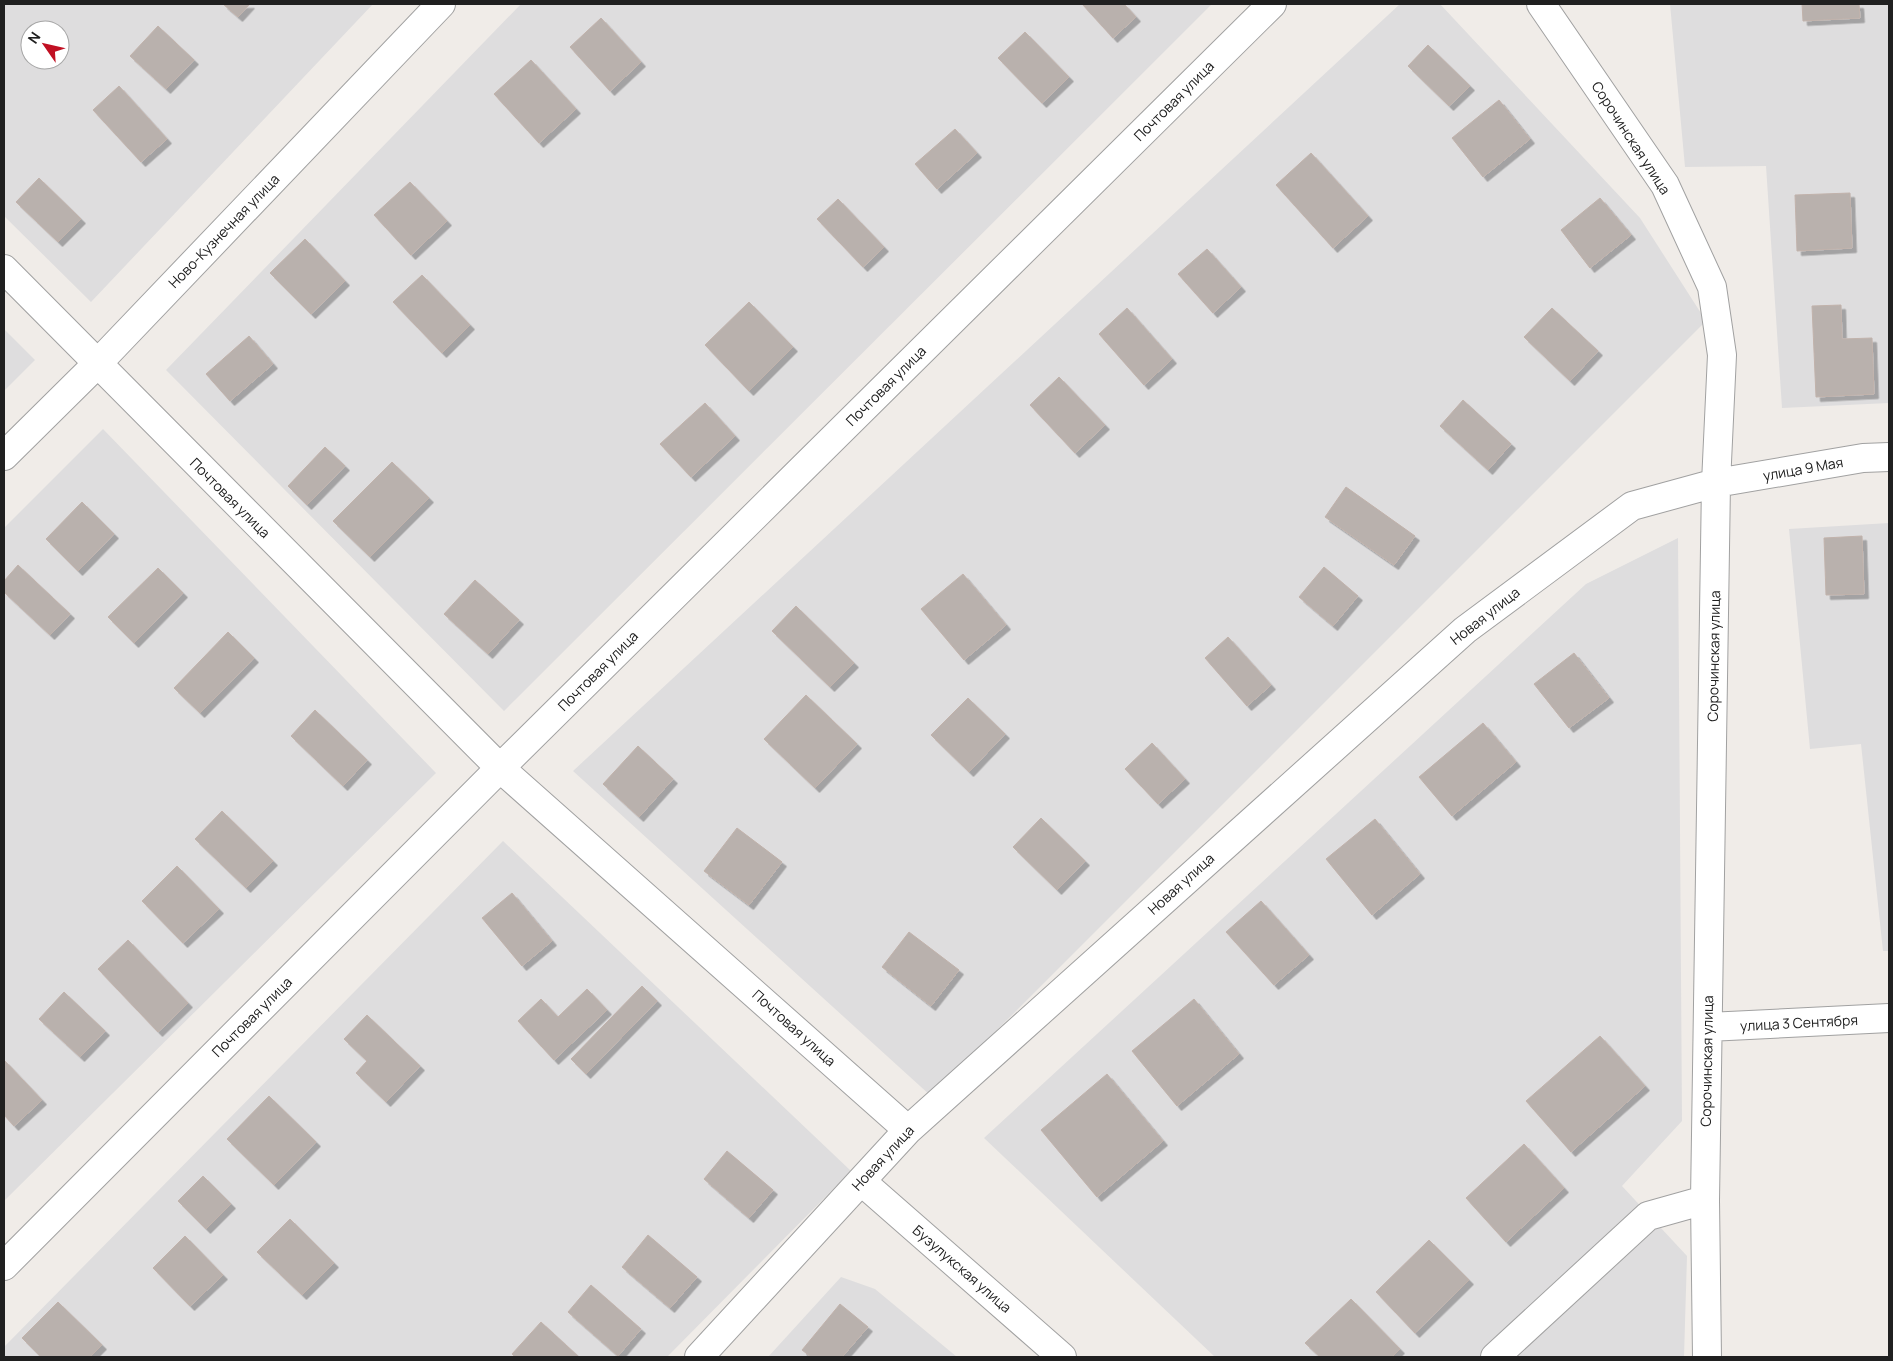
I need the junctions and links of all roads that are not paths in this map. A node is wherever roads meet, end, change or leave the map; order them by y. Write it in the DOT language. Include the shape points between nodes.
graph roads {
  1 [pos="440,4"];
  2 [pos="1272,4"];
  3 [pos="1541,4"];
  4 [pos="4,269"];
  5 [pos="97,364"];
  6 [pos="4,456"];
  7 [pos="1889,457"];
  8 [pos="1716,484"];
  9 [pos="500,768"];
  10 [pos="1889,1018"];
  11 [pos="1708,1027"];
  12 [pos="908,1130"];
  13 [pos="861,1181"];
  14 [pos="1705,1200"];
  15 [pos="4,1266"];
  16 [pos="699,1357"];
  17 [pos="1062,1357"];
  18 [pos="1495,1357"];
  19 [pos="1708,1357"];
  1 -- 5 [label="street, Ново-Кузнечная улица"];
  2 -- 9 [label="street, Почтовая улица"];
  3 -- 8 [label="street, Сорочинская улица" via="1664,185 1712,287 1722,355"];
  4 -- 5 [label="street, Почтовая улица"];
  5 -- 6 [label="street, Ново-Кузнечная улица"];
  5 -- 9 [label="street, Почтовая улица"];
  7 -- 8 [label="street, улица 9 Мая" via="1863,458"];
  8 -- 11 [label="street, Сорочинская улица"];
  8 -- 12 [label="street, Новая улица" via="1632,506 1465,630"];
  9 -- 12 [label="street, Почтовая улица"];
  9 -- 15 [label="street, Почтовая улица"];
  10 -- 11 [label="street, улица 3 Сентября"];
  11 -- 14 [label="street, Сорочинская улица"];
  12 -- 13 [label="street, Новая улица"];
  13 -- 16 [label="street, Новая улица"];
  13 -- 17 [label="street, Бузулукская улица"];
  14 -- 18 [label="street" via="1648,1216"];
  14 -- 19 [label="street, Сорочинская улица"];
}
